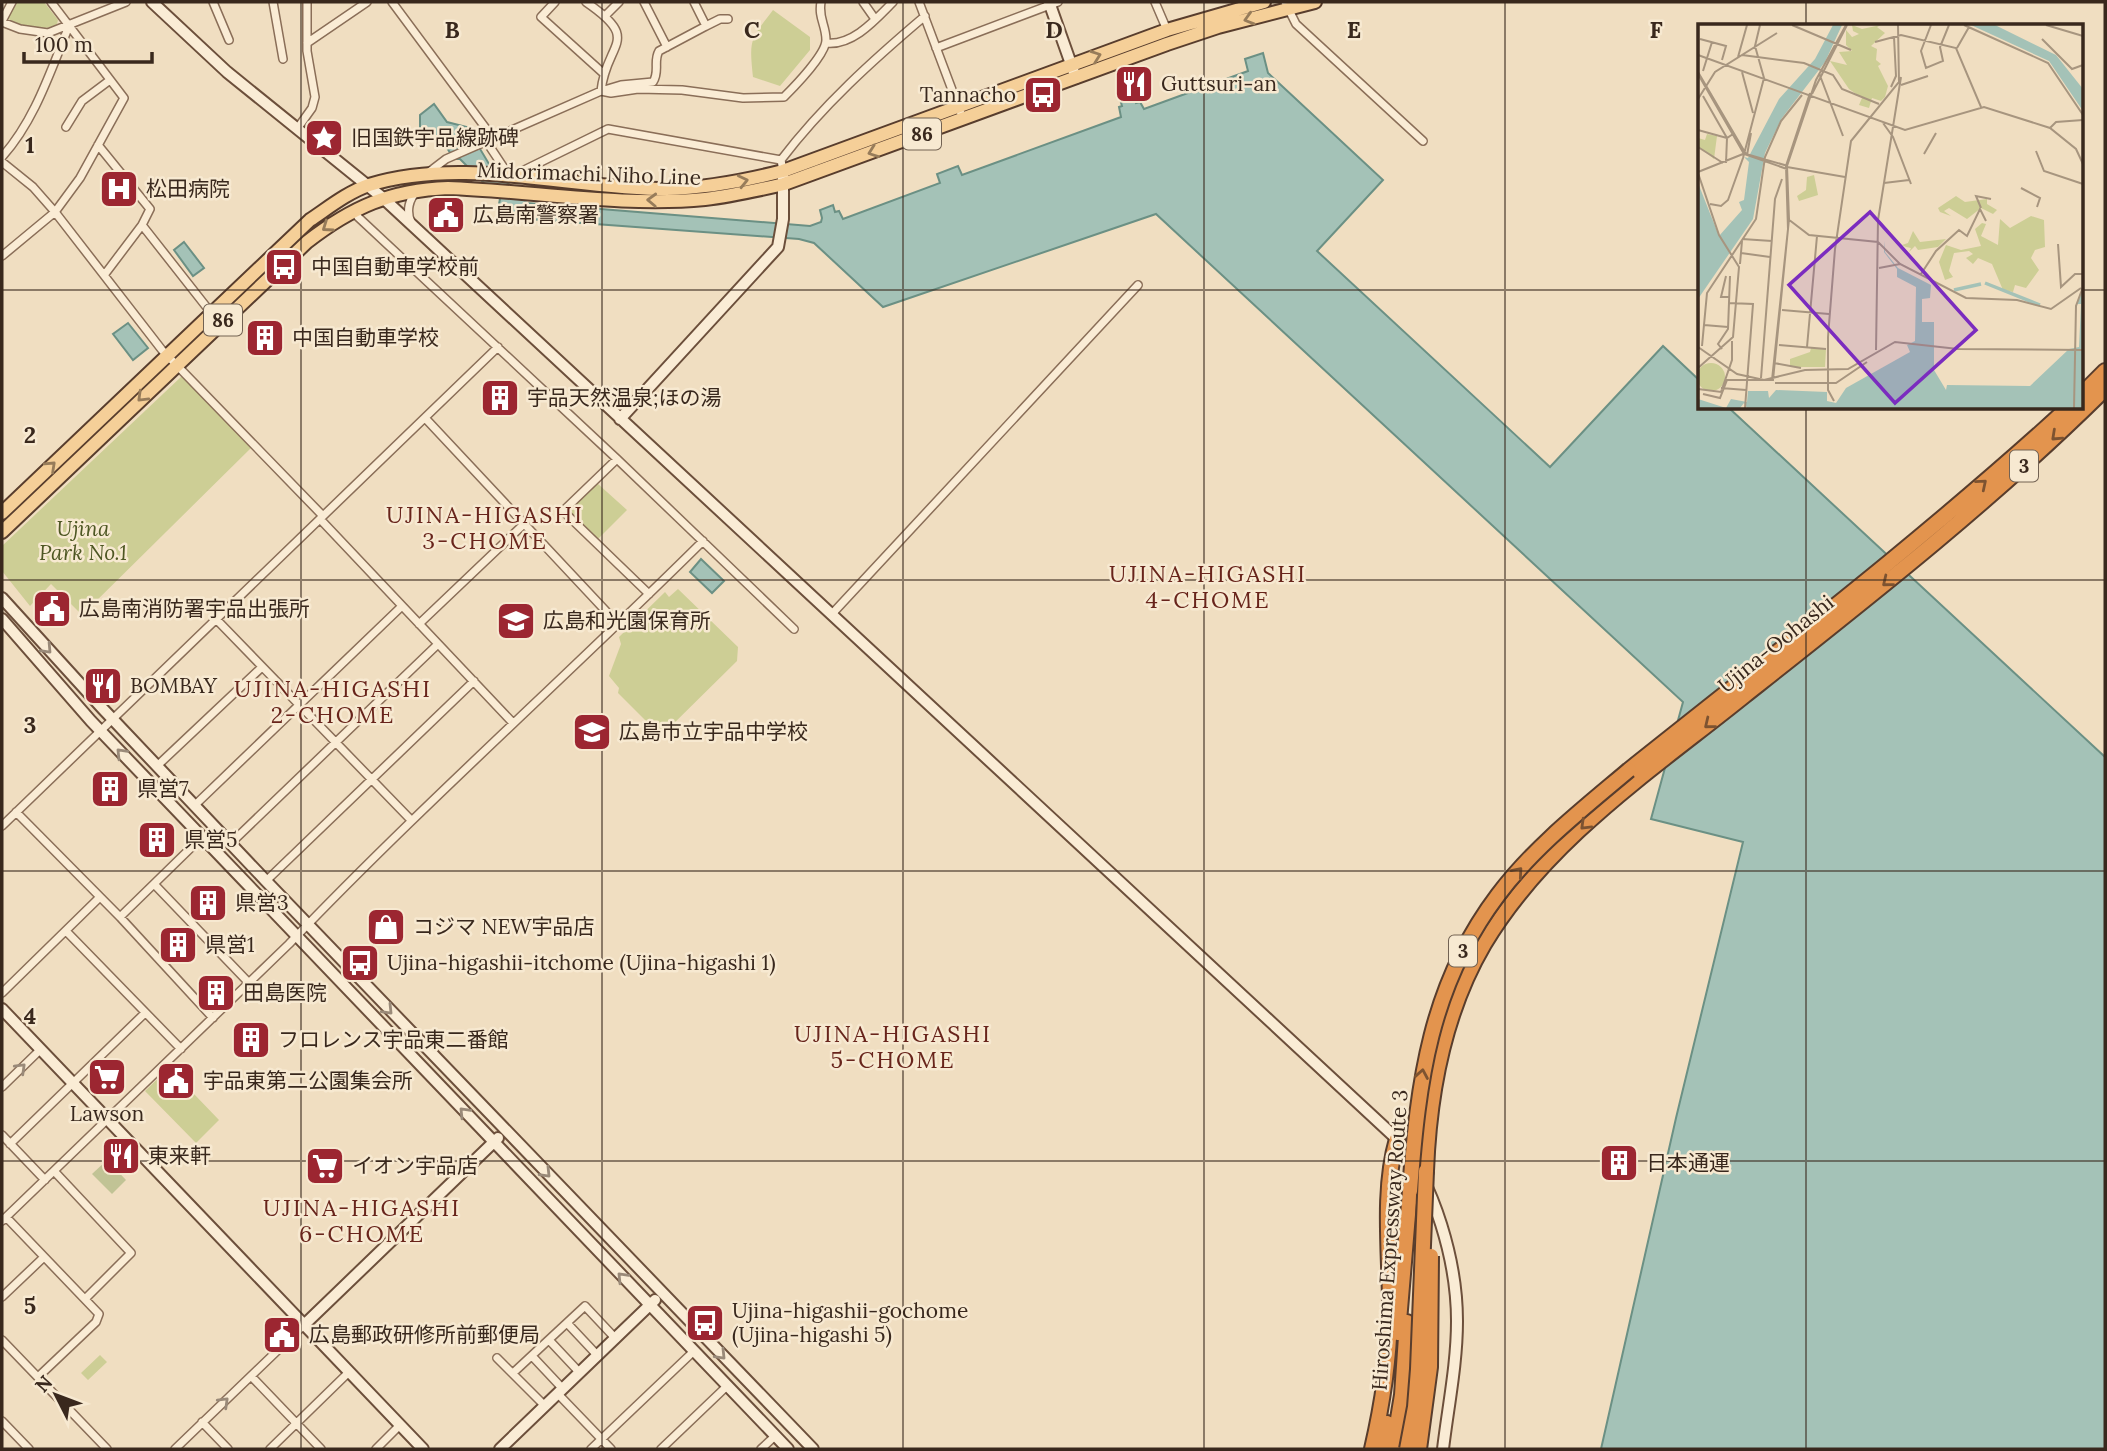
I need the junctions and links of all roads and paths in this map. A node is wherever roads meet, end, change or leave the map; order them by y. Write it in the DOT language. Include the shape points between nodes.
graph roads {
  1 [pos="12,2"];
  2 [pos="51,2"];
  3 [pos="125,2"];
  4 [pos="152,2"];
  5 [pos="213,2"];
  6 [pos="273,2"];
  7 [pos="307,2"];
  8 [pos="367,2"];
  9 [pos="392,2"];
  10 [pos="555,2"];
  11 [pos="586,2"];
  12 [pos="619,2"];
  13 [pos="644,2"];
  14 [pos="694,2"];
  15 [pos="821,2"];
  16 [pos="863,2"];
  17 [pos="893,2"];
  18 [pos="919,2"];
  19 [pos="1155,2"];
  20 [pos="1264,2"];
  21 [pos="1315,2"];
  22 [pos="1052,3"];
  23 [pos="1235,5"];
  24 [pos="1286,5"];
  25 [pos="606,15"];
  26 [pos="925,16"];
  27 [pos="728,19"];
  28 [pos="876,19"];
  29 [pos="2,21"];
  30 [pos="69,26"];
  31 [pos="706,26"];
  32 [pos="1167,30"];
  33 [pos="229,40"];
  34 [pos="307,43"];
  35 [pos="826,43"];
  36 [pos="667,47"];
  37 [pos="936,48"];
  38 [pos="283,59"];
  39 [pos="1122,61"];
  40 [pos="1074,71"];
  41 [pos="603,73"];
  42 [pos="110,80"];
  43 [pos="1128,80"];
  44 [pos="601,91"];
  45 [pos="961,113"];
  46 [pos="66,127"];
  47 [pos="297,129"];
  48 [pos="487,141"];
  49 [pos="1423,141"];
  50 [pos="98,145"];
  51 [pos="2,160"];
  52 [pos="782,171"];
  53 [pos="426,175"];
  54 [pos="507,177"];
  55 [pos="368,186"];
  56 [pos="425,189"];
  57 [pos="383,198"];
  58 [pos="355,209"];
  59 [pos="55,212"];
  60 [pos="142,225"];
  61 [pos="414,226"];
  62 [pos="2,256"];
  63 [pos="104,274"];
  64 [pos="1138,285"];
  65 [pos="212,314"];
  66 [pos="498,347"];
  67 [pos="172,360"];
  68 [pos="2105,371"];
  69 [pos="2105,389"];
  70 [pos="2082,394"];
  71 [pos="2066,410"];
  72 [pos="426,419"];
  73 [pos="620,419"];
  74 [pos="617,459"];
  75 [pos="2,513"];
  76 [pos="321,518"];
  77 [pos="524,524"];
  78 [pos="2,531"];
  79 [pos="703,541"];
  80 [pos="649,594"];
  81 [pos="2,597"];
  82 [pos="402,606"];
  83 [pos="831,615"];
  84 [pos="2,619"];
  85 [pos="216,619"];
  86 [pos="419,624"];
  87 [pos="618,624"];
  88 [pos="794,629"];
  89 [pos="438,643"];
  90 [pos="262,667"];
  91 [pos="474,681"];
  92 [pos="299,705"];
  93 [pos="112,719"];
  94 [pos="513,723"];
  95 [pos="100,731"];
  96 [pos="335,742"];
  97 [pos="157,766"];
  98 [pos="1633,776"];
  99 [pos="371,780"];
  100 [pos="194,806"];
  101 [pos="16,812"];
  102 [pos="411,820"];
  103 [pos="2,826"];
  104 [pos="202,837"];
  105 [pos="230,844"];
  106 [pos="266,881"];
  107 [pos="154,884"];
  108 [pos="100,897"];
  109 [pos="120,917"];
  110 [pos="307,924"];
  111 [pos="66,931"];
  112 [pos="296,937"];
  113 [pos="249,983"];
  114 [pos="2,993"];
  115 [pos="145,1013"];
  116 [pos="4,1015"];
  117 [pos="213,1018"];
  118 [pos="41,1049"];
  119 [pos="181,1049"];
  120 [pos="74,1083"];
  121 [pos="2,1087"];
  122 [pos="109,1119"];
  123 [pos="506,1131"];
  124 [pos="2,1135"];
  125 [pos="1397,1139"];
  126 [pos="494,1142"];
  127 [pos="10,1144"];
  128 [pos="54,1171"];
  129 [pos="1426,1171"];
  130 [pos="45,1180"];
  131 [pos="1410,1191"];
  132 [pos="4,1219"];
  133 [pos="44,1257"];
  134 [pos="662,1293"];
  135 [pos="2,1297"];
  136 [pos="85,1299"];
  137 [pos="650,1305"];
  138 [pos="567,1323"];
  139 [pos="304,1325"];
  140 [pos="616,1339"];
  141 [pos="2,1340"];
  142 [pos="549,1340"];
  143 [pos="694,1351"];
  144 [pos="532,1356"];
  145 [pos="598,1356"];
  146 [pos="497,1358"];
  147 [pos="349,1372"];
  148 [pos="513,1373"];
  149 [pos="580,1373"];
  150 [pos="251,1376"];
  151 [pos="38,1377"];
  152 [pos="727,1386"];
  153 [pos="560,1392"];
  154 [pos="545,1406"];
  155 [pos="2,1421"];
  156 [pos="202,1422"];
  157 [pos="297,1423"];
  158 [pos="400,1426"];
  159 [pos="775,1436"];
  160 [pos="602,1439"];
  161 [pos="29,1449"];
  162 [pos="107,1449"];
  163 [pos="174,1449"];
  164 [pos="228,1449"];
  165 [pos="270,1449"];
  166 [pos="321,1449"];
  167 [pos="376,1449"];
  168 [pos="423,1449"];
  169 [pos="500,1449"];
  170 [pos="591,1449"];
  171 [pos="611,1449"];
  172 [pos="661,1449"];
  173 [pos="761,1449"];
  174 [pos="788,1449"];
  175 [pos="813,1449"];
  176 [pos="1372,1449"];
  177 [pos="1383,1449"];
  178 [pos="1393,1449"];
  179 [pos="1407,1449"];
  180 [pos="1419,1449"];
  181 [pos="1443,1449"];
  1 -- 29 [label="street"];
  2 -- 30 [label="street"];
  3 -- 30 [label="street"];
  4 -- 47 [label="street"];
  5 -- 33 [label="street"];
  6 -- 38 [label="street"];
  7 -- 34 [label="street"];
  8 -- 34 [label="street"];
  9 -- 48 [label="street"];
  10 -- 41 [label="street" via="541,16"];
  11 -- 25 [label="street"];
  12 -- 25 [label="street"];
  13 -- 36 [label="street"];
  14 -- 31 [label="street"];
  15 -- 35 [label="street"];
  16 -- 28 [label="street"];
  17 -- 28 [label="street"];
  18 -- 26 [label="street"];
  19 -- 32 [label="street"];
  20 -- 23 [label="main road, Midorimachi Niho Line / 86"];
  21 -- 24 [label="main road, Midorimachi Niho Line / 86"];
  22 -- 37 [label="street"];
  22 -- 40 [label="street"];
  23 -- 32 [label="main road, Midorimachi Niho Line / 86"];
  24 -- 39 [label="main road, Midorimachi Niho Line / 86, one-way"];
  24 -- 49 [label="street" via="1296,24"];
  25 -- 41 [label="street" via="617,38"];
  26 -- 37 [label="street"];
  26 -- 52 [label="street" via="873,60 804,130"];
  27 -- 31 [label="street"];
  28 -- 35 [label="street" via="860,33"];
  29 -- 30 [label="street" via="32,32 48,33"];
  30 -- 42 [label="street"];
  30 -- 51 [label="street" via="29,121"];
  31 -- 36 [label="street"];
  40 -- 32 [label="main road, Midorimachi Niho Line / 86, one-way"];
  34 -- 47 [label="street" via="315,97"];
  35 -- 44 [label="street" via="783,97 743,98 682,90"];
  36 -- 44 [label="street" via="656,57 653,82"];
  37 -- 45 [label="street"];
  39 -- 40 [label="main road, Midorimachi Niho Line / 86"];
  39 -- 43 [label="street"];
  40 -- 45 [label="main road, Midorimachi Niho Line / 86"];
  41 -- 44 [label="street"];
  42 -- 46 [label="street" via="82,100"];
  42 -- 50 [label="street" via="124,98"];
  44 -- 48 [label="street"];
  45 -- 52 [label="main road, Midorimachi Niho Line / 86"];
  47 -- 55 [label="street"];
  48 -- 53 [label="street" via="449,157"];
  48 -- 54 [label="street"];
  50 -- 59 [label="street"];
  50 -- 60 [label="street" via="150,209"];
  51 -- 59 [label="street"];
  54 -- 52 [label="main road, Midorimachi Niho Line / 86, one-way" via="664,189 723,184"];
  52 -- 54 [label="street" via="608,130"];
  52 -- 56 [label="main road, Midorimachi Niho Line / 86, one-way" via="706,199"];
  52 -- 73 [label="street" via="783,219 778,247"];
  53 -- 54 [label="main road, Midorimachi Niho Line / 86"];
  53 -- 55 [label="main road, Midorimachi Niho Line / 86"];
  55 -- 57 [label="street"];
  55 -- 65 [label="main road, Midorimachi Niho Line / 86" via="310,220"];
  56 -- 57 [label="main road, Midorimachi Niho Line / 86"];
  56 -- 61 [label="street" via="410,201 408,216"];
  57 -- 58 [label="main road, Midorimachi Niho Line / 86"];
  57 -- 61 [label="street"];
  58 -- 66 [label="street"];
  58 -- 67 [label="main road, Midorimachi Niho Line / 86, one-way" via="307,242"];
  59 -- 62 [label="street"];
  59 -- 63 [label="street"];
  60 -- 63 [label="street"];
  60 -- 65 [label="street"];
  61 -- 73 [label="street"];
  63 -- 67 [label="street"];
  64 -- 83 [label="street"];
  65 -- 67 [label="main road, Midorimachi Niho Line / 86"];
  66 -- 72 [label="street"];
  66 -- 74 [label="street"];
  75 -- 67 [label="main road, Midorimachi Niho Line / 86, one-way"];
  67 -- 76 [label="street"];
  67 -- 78 [label="main road, Midorimachi Niho Line / 86, one-way"];
  68 -- 70 [label="highway"];
  69 -- 98 [label="highway, Ujina-Oohashi / 3, one-way" via="1941,540"];
  98 -- 71 [label="highway, Ujina-Oohashi / 3, one-way"];
  72 -- 76 [label="street"];
  72 -- 77 [label="street"];
  73 -- 83 [label="street"];
  74 -- 79 [label="street"];
  74 -- 80 [label="street" via="563,512"];
  76 -- 82 [label="street"];
  76 -- 85 [label="street"];
  77 -- 86 [label="street"];
  77 -- 87 [label="street"];
  79 -- 80 [label="street"];
  79 -- 88 [label="street"];
  80 -- 87 [label="street"];
  81 -- 93 [label="street, one-way"];
  82 -- 86 [label="street"];
  82 -- 92 [label="street"];
  83 -- 125 [label="street"];
  84 -- 95 [label="street"];
  85 -- 90 [label="street"];
  85 -- 93 [label="street"];
  86 -- 89 [label="street"];
  87 -- 94 [label="street"];
  89 -- 91 [label="street"];
  89 -- 96 [label="street"];
  90 -- 92 [label="street"];
  90 -- 97 [label="street"];
  91 -- 94 [label="street"];
  91 -- 99 [label="street"];
  92 -- 96 [label="street"];
  92 -- 100 [label="street"];
  93 -- 95 [label="street"];
  93 -- 97 [label="street"];
  94 -- 102 [label="street"];
  95 -- 101 [label="street"];
  104 -- 95 [label="street, one-way"];
  96 -- 99 [label="street"];
  96 -- 105 [label="street"];
  97 -- 100 [label="street"];
  98 -- 129 [label="highway, Hiroshima Expressway Route 3 / 3, one-way" via="1532,879 1468,974 1443,1045"];
  131 -- 98 [label="highway, Hiroshima Expressway Route 3 / 3, one-way, bridge" via="1415,1122 1429,1040 1463,950 1499,894 1525,864"];
  99 -- 102 [label="street"];
  99 -- 106 [label="street"];
  100 -- 105 [label="street"];
  101 -- 103 [label="street"];
  101 -- 108 [label="street"];
  102 -- 110 [label="street"];
  104 -- 107 [label="street"];
  104 -- 112 [label="street"];
  105 -- 106 [label="street"];
  106 -- 110 [label="street"];
  107 -- 109 [label="street"];
  107 -- 113 [label="street"];
  108 -- 109 [label="street"];
  108 -- 111 [label="street"];
  109 -- 117 [label="street"];
  110 -- 112 [label="street"];
  110 -- 123 [label="street, one-way"];
  111 -- 114 [label="street"];
  111 -- 115 [label="street"];
  112 -- 113 [label="street"];
  126 -- 112 [label="street, one-way"];
  113 -- 117 [label="street"];
  115 -- 119 [label="street"];
  115 -- 120 [label="street"];
  116 -- 118 [label="street"];
  117 -- 119 [label="street"];
  118 -- 120 [label="street"];
  121 -- 118 [label="street, one-way"];
  119 -- 122 [label="street"];
  120 -- 122 [label="street"];
  120 -- 127 [label="street"];
  122 -- 128 [label="street"];
  122 -- 139 [label="street"];
  123 -- 126 [label="street"];
  123 -- 134 [label="street, one-way"];
  124 -- 127 [label="street"];
  125 -- 176 [label="highway" via="1391,1171 1386,1375"];
  125 -- 181 [label="street" via="1415,1163 1437,1210 1453,1276 1457,1322"];
  137 -- 126 [label="street, one-way"];
  126 -- 139 [label="street"];
  127 -- 130 [label="street"];
  128 -- 130 [label="street"];
  128 -- 136 [label="street" via="131,1253"];
  129 -- 179 [label="highway, Hiroshima Expressway Route 3 / 3, bridge" via="1418,1369"];
  129 -- 180 [label="highway, bridge" via="1432,1258 1430,1367"];
  130 -- 132 [label="street"];
  131 -- 177 [label="highway" via="1396,1363"];
  131 -- 178 [label="highway, Hiroshima Expressway Route 3 / 3" via="1408,1308"];
  132 -- 133 [label="street"];
  133 -- 135 [label="street"];
  133 -- 136 [label="street"];
  134 -- 137 [label="street"];
  134 -- 175 [label="street, one-way"];
  136 -- 151 [label="street" via="99,1314 96,1322"];
  137 -- 140 [label="street"];
  137 -- 143 [label="street"];
  138 -- 140 [label="street" via="584,1306"];
  138 -- 142 [label="street"];
  138 -- 145 [label="street"];
  139 -- 147 [label="street"];
  139 -- 150 [label="street"];
  140 -- 145 [label="street"];
  141 -- 151 [label="street"];
  142 -- 144 [label="street"];
  142 -- 149 [label="street"];
  143 -- 152 [label="street"];
  143 -- 160 [label="street"];
  144 -- 148 [label="street"];
  144 -- 153 [label="street"];
  145 -- 149 [label="street"];
  146 -- 148 [label="street"];
  147 -- 157 [label="street"];
  147 -- 158 [label="street"];
  148 -- 154 [label="street"];
  149 -- 153 [label="street"];
  156 -- 150 [label="street, one-way"];
  150 -- 157 [label="street"];
  151 -- 162 [label="street"];
  152 -- 159 [label="street"];
  152 -- 172 [label="street"];
  153 -- 154 [label="street"];
  153 -- 160 [label="street"];
  154 -- 169 [label="street"];
  155 -- 161 [label="street"];
  156 -- 163 [label="street"];
  156 -- 164 [label="street"];
  157 -- 165 [label="street"];
  157 -- 166 [label="street"];
  158 -- 167 [label="street"];
  158 -- 168 [label="street"];
  159 -- 173 [label="street"];
  159 -- 174 [label="street"];
  160 -- 170 [label="street"];
  160 -- 171 [label="street"];
}
